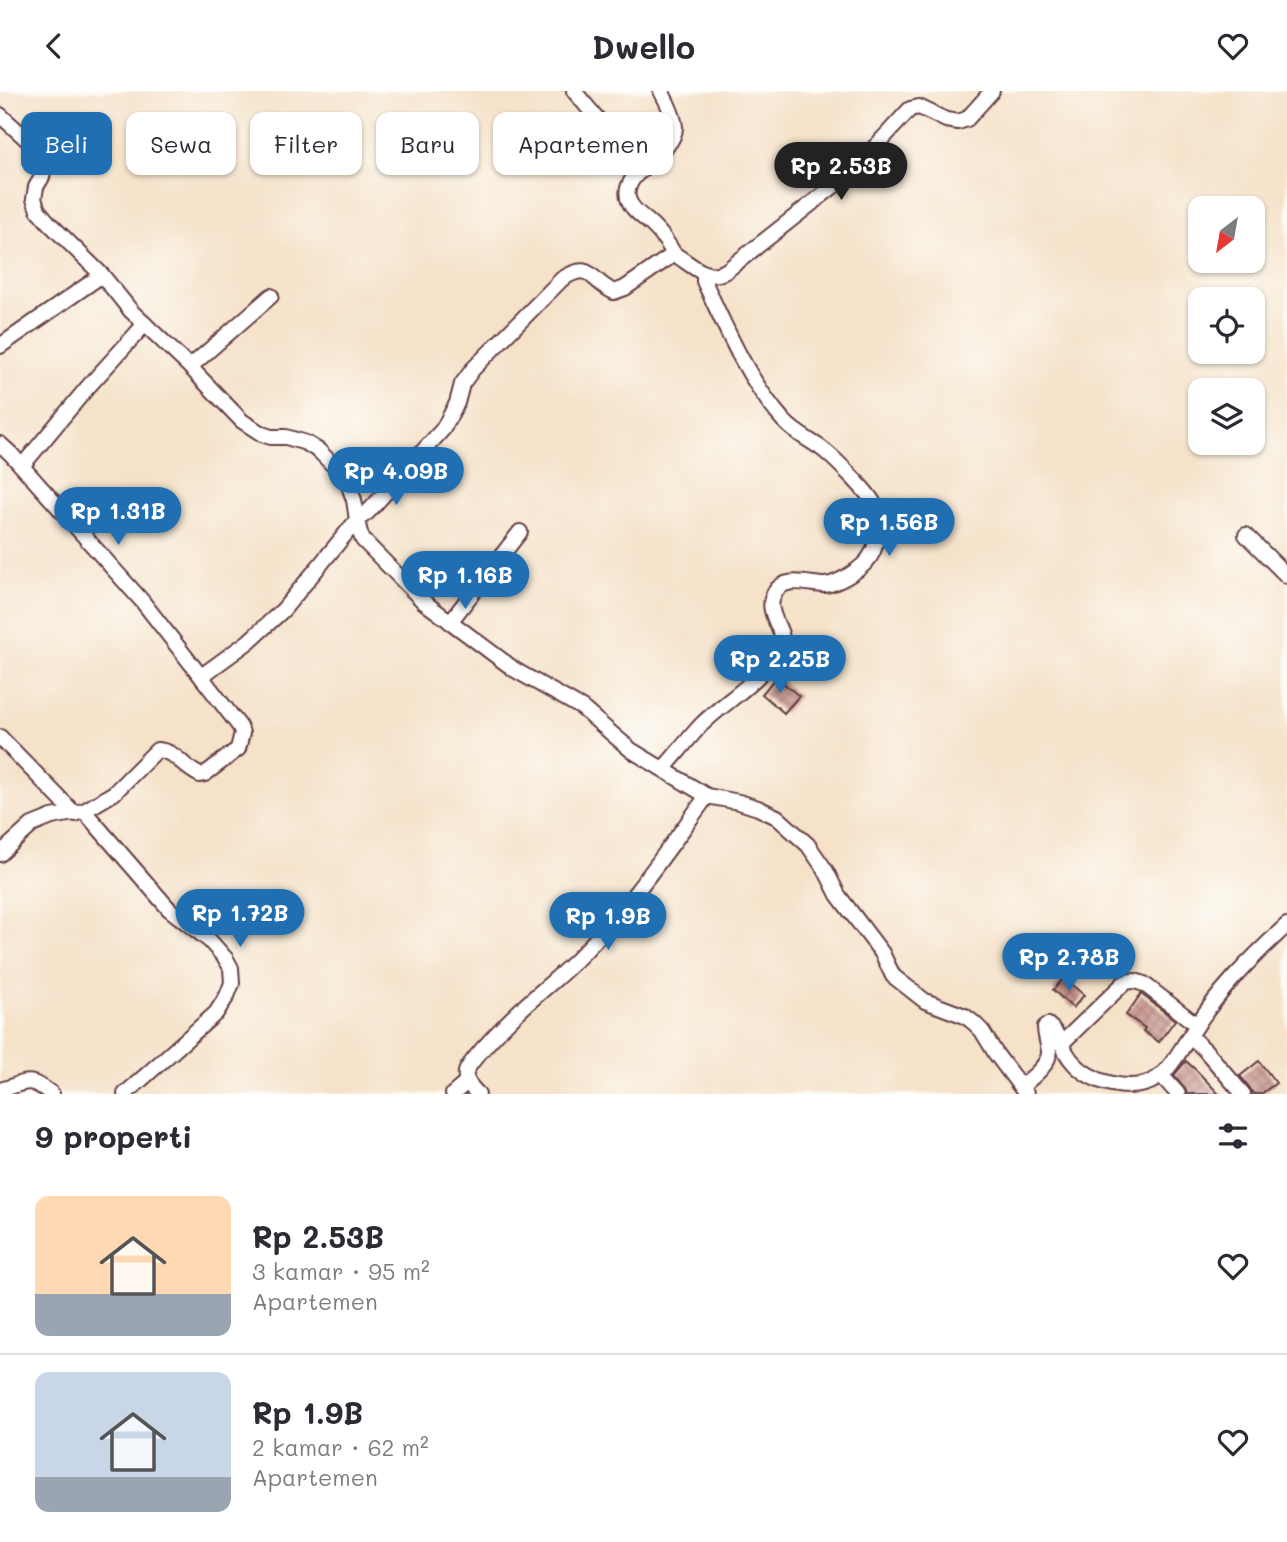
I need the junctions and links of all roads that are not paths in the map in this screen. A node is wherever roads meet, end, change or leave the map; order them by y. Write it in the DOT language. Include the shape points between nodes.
graph roads {
  1 [pos="574,91"];
  2 [pos="661,91"];
  3 [pos="992,91"];
  4 [pos="592,112"];
  5 [pos="669,112"];
  6 [pos="0,115"];
  7 [pos="637,175"];
  8 [pos="674,254"];
  9 [pos="704,274"];
  10 [pos="102,275"];
  11 [pos="271,296"];
  12 [pos="145,324"];
  13 [pos="0,346"];
  14 [pos="190,367"];
  15 [pos="0,444"];
  16 [pos="22,466"];
  17 [pos="357,520"];
  18 [pos="520,531"];
  19 [pos="1246,535"];
  20 [pos="1287,576"];
  21 [pos="450,622"];
  22 [pos="203,680"];
  23 [pos="0,737"];
  24 [pos="663,769"];
  25 [pos="707,796"];
  26 [pos="79,812"];
  27 [pos="0,854"];
  28 [pos="1287,925"];
  29 [pos="1194,1031"];
  30 [pos="1062,1043"];
  31 [pos="1161,1075"];
  32 [pos="467,1082"];
  33 [pos="0,1090"];
  34 [pos="1023,1090"];
  35 [pos="52,1094"];
  36 [pos="125,1094"];
  37 [pos="453,1094"];
  38 [pos="478,1094"];
  39 [pos="1178,1094"];
  40 [pos="1242,1094"];
  1 -- 4 [label="street"];
  2 -- 5 [label="street"];
  3 -- 9 [label="street" via="967,119 958,121 919,107 910,109 840,181 726,271"];
  6 -- 10 [label="street" via="43,154 45,163 34,199 38,210"];
  7 -- 8 [label="street" via="626,190 629,203 657,229"];
  8 -- 9 [label="street"];
  8 -- 17 [label="street" via="614,292 584,271 576,270 562,279 472,369 443,429"];
  9 -- 24 [label="street" via="737,351 768,400 784,421 822,449 867,493 874,505 877,529 866,562 844,579 824,585 806,582 779,587 771,601 782,642 773,659 703,724"];
  10 -- 12 [label="street"];
  10 -- 13 [label="street"];
  11 -- 14 [label="street"];
  12 -- 14 [label="street"];
  12 -- 16 [label="street"];
  14 -- 17 [label="street" via="253,429 319,451 348,483"];
  15 -- 16 [label="street"];
  16 -- 22 [label="street" via="142,601"];
  17 -- 21 [label="street" via="363,540"];
  17 -- 22 [label="street" via="283,610"];
  18 -- 21 [label="street"];
  19 -- 20 [label="street"];
  21 -- 24 [label="street" via="515,670 582,708 631,750"];
  22 -- 26 [label="street" via="240,727 238,749 200,775 170,753 158,750 114,793"];
  23 -- 26 [label="street"];
  24 -- 25 [label="street"];
  25 -- 32 [label="street" via="602,933 491,1039 466,1072"];
  25 -- 34 [label="street" via="777,817 808,845 893,976 925,1001 974,1023"];
  26 -- 27 [label="street" via="32,825"];
  26 -- 36 [label="street" via="169,909 210,941 231,968 232,983 216,1013"];
  28 -- 29 [label="street" via="1227,986"];
  29 -- 30 [label="street" via="1134,980 1123,984"];
  29 -- 31 [label="street"];
  29 -- 40 [label="street"];
  30 -- 31 [label="street" via="1071,1060 1103,1082 1142,1085"];
  30 -- 34 [label="street" via="1046,1025 1049,1059"];
  31 -- 39 [label="street"];
  32 -- 37 [label="street"];
  32 -- 38 [label="street"];
  33 -- 35 [label="street" via="32,1081"];
}
